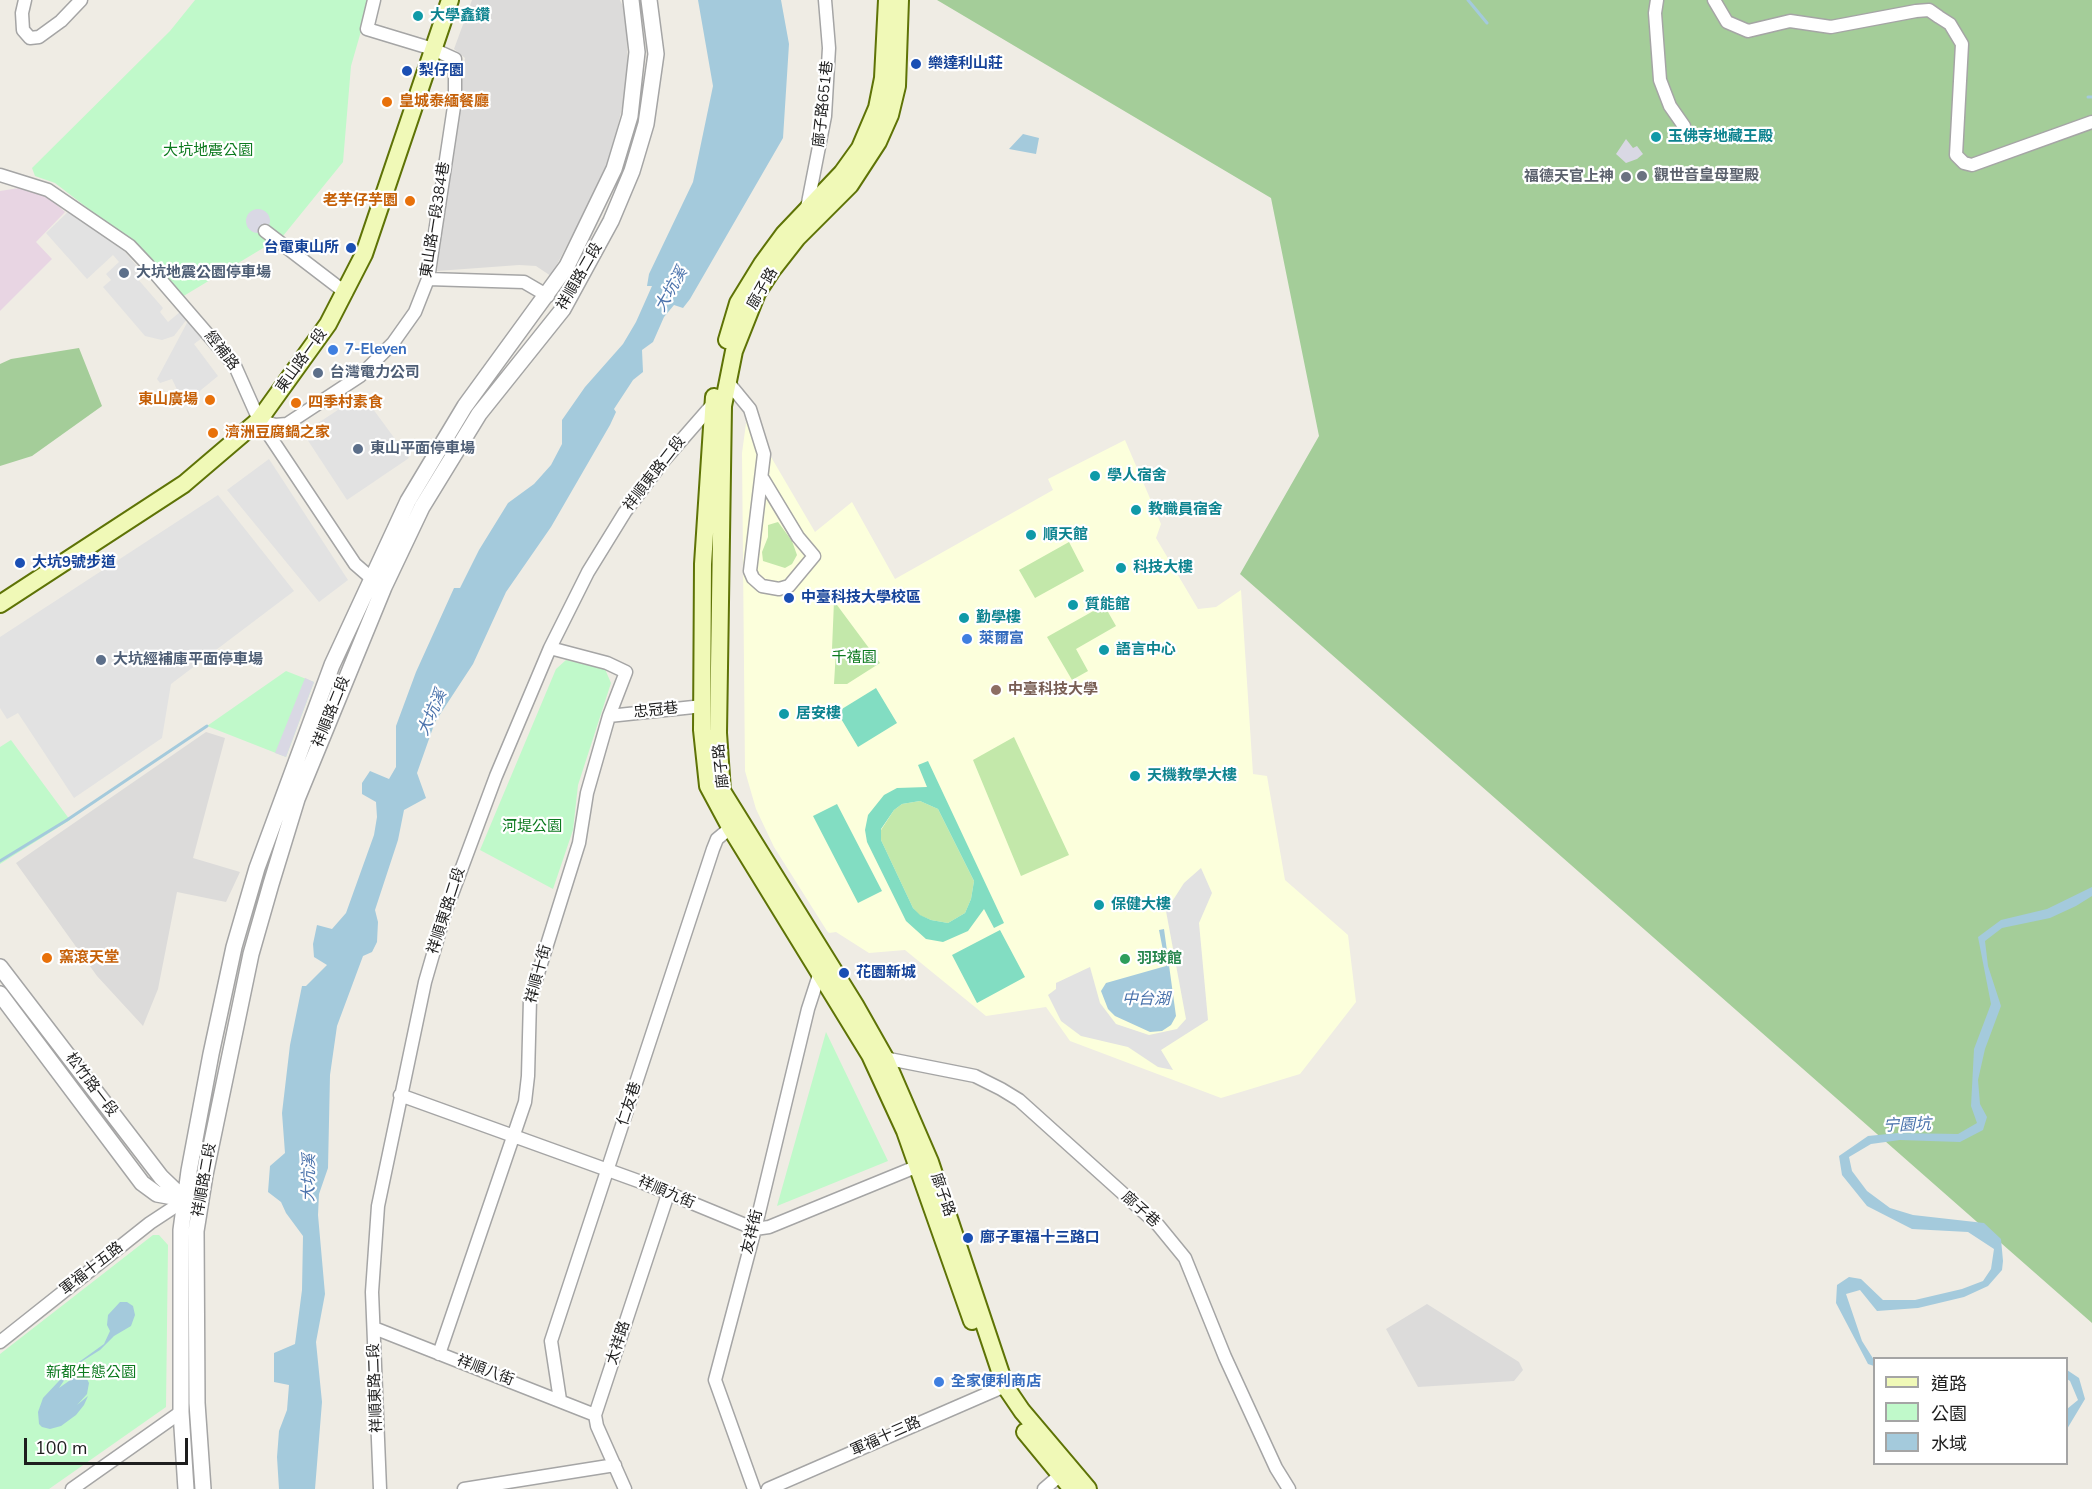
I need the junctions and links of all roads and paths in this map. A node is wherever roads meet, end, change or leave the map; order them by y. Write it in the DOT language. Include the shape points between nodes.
graph roads {
  1 [pos="25,0"];
  2 [pos="81,0"];
  3 [pos="374,0"];
  4 [pos="450,0"];
  5 [pos="631,0"];
  6 [pos="649,0"];
  7 [pos="825,0"];
  8 [pos="887,0"];
  9 [pos="900,0"];
  10 [pos="1657,0"];
  11 [pos="1714,0"];
  12 [pos="433,49"];
  13 [pos="2092,122"];
  14 [pos="1683,137"];
  15 [pos="0,175"];
  16 [pos="807,208"];
  17 [pos="265,231"];
  18 [pos="428,279"];
  19 [pos="346,293"];
  20 [pos="548,296"];
  21 [pos="722,381"];
  22 [pos="718,405"];
  23 [pos="259,420"];
  24 [pos="763,479"];
  25 [pos="370,579"];
  26 [pos="384,587"];
  27 [pos="0,604"];
  28 [pos="550,648"];
  29 [pos="703,706"];
  30 [pos="609,716"];
  31 [pos="735,823"];
  32 [pos="0,967"];
  33 [pos="820,972"];
  34 [pos="0,994"];
  35 [pos="877,1056"];
  36 [pos="400,1095"];
  37 [pos="512,1136"];
  38 [pos="924,1164"];
  39 [pos="609,1169"];
  40 [pos="668,1194"];
  41 [pos="193,1201"];
  42 [pos="754,1229"];
  43 [pos="374,1328"];
  44 [pos="0,1341"];
  45 [pos="439,1354"];
  46 [pos="1000,1388"];
  47 [pos="560,1400"];
  48 [pos="181,1412"];
  49 [pos="595,1415"];
  50 [pos="615,1466"];
  51 [pos="1065,1471"];
  52 [pos="72,1489"];
  53 [pos="186,1489"];
  54 [pos="204,1489"];
  55 [pos="380,1489"];
  56 [pos="465,1489"];
  57 [pos="625,1489"];
  58 [pos="754,1489"];
  59 [pos="768,1489"];
  60 [pos="1044,1489"];
  61 [pos="1072,1489"];
  62 [pos="1088,1489"];
  63 [pos="1289,1489"];
  1 -- 2 [label="street" via="23,30 30,38 61,21"];
  3 -- 12 [label="street" via="367,29"];
  4 -- 12 [label="main road, 東山路一段"];
  5 -- 20 [label="street, 祥順路二段" via="637,51 630,116 614,169 592,219"];
  6 -- 26 [label="street, 祥順路二段" via="656,54 651,95 632,171 611,221 563,309 478,414 422,507"];
  7 -- 16 [label="street, 廍子路651巷" via="829,48 825,116"];
  8 -- 16 [label="main road, 廍子路" via="883,78 877,108 860,148 842,173"];
  9 -- 21 [label="main road, 廍子路" via="897,86 878,142 850,184 797,238 757,293"];
  10 -- 14 [label="street" via="1659,80 1684,126"];
  11 -- 13 [label="street" via="1727,22 1748,31 1790,21 1831,27 1929,10 1955,30 1962,44 1956,154 1964,163 1972,165"];
  12 -- 18 [label="street, 東山路一段384巷" via="455,59 456,79"];
  12 -- 19 [label="main road, 東山路一段" via="375,224"];
  15 -- 23 [label="street, 經補路" via="48,190 130,246 235,366"];
  16 -- 21 [label="main road, 廍子路" via="762,264 738,303"];
  17 -- 19 [label="street"];
  18 -- 20 [label="street" via="524,282"];
  18 -- 23 [label="street, 東山路一段384巷" via="415,312 393,343 360,376 287,424"];
  19 -- 23 [label="main road, 東山路一段"];
  20 -- 25 [label="street, 祥順路二段" via="465,406 433,456"];
  21 -- 22 [label="main road, 廍子路"];
  21 -- 24 [label="street" via="750,409 764,454"];
  22 -- 28 [label="street, 祥順東路二段" via="665,459 625,512 588,572"];
  22 -- 29 [label="main road, 廍子路" via="703,564"];
  22 -- 31 [label="main road, 廍子路" via="725,442 718,734 722,791"];
  23 -- 25 [label="street, 經補路" via="355,564"];
  23 -- 27 [label="main road, 東山路一段" via="184,484"];
  24 -- 24 [label="street" via="750,571 756,583 779,589 789,586 814,556"];
  25 -- 26 [label="street, 經補路"];
  25 -- 41 [label="street, 祥順路二段" via="332,665 246,903 211,1054"];
  26 -- 41 [label="street, 祥順路二段" via="297,799 251,954"];
  28 -- 30 [label="street, 祥順十街" via="608,663 626,672"];
  28 -- 36 [label="street, 祥順東路二段" via="496,776 445,913"];
  29 -- 30 [label="street, 忠冠巷"];
  29 -- 31 [label="main road, 廍子路" via="703,757 708,786"];
  30 -- 37 [label="street, 祥順十街" via="587,794 579,843 530,999 525,1102"];
  31 -- 33 [label="main road, 廍子路"];
  31 -- 35 [label="main road, 廍子路"];
  31 -- 39 [label="street, 仁友巷" via="717,839 713,849"];
  32 -- 41 [label="street, 松竹路一段" via="161,1177"];
  33 -- 35 [label="main road, 廍子路"];
  33 -- 42 [label="street, 友祥街"];
  34 -- 41 [label="street, 松竹路一段" via="142,1183 152,1192"];
  35 -- 38 [label="main road, 廍子路"];
  35 -- 63 [label="street, 廍子巷" via="975,1076 1001,1089 1019,1100 1158,1225 1185,1258 1225,1357"];
  36 -- 37 [label="street, 祥順九街"];
  36 -- 43 [label="street, 祥順東路二段" via="378,1206 372,1292"];
  37 -- 39 [label="street, 祥順九街"];
  37 -- 45 [label="street, 祥順十街"];
  38 -- 42 [label="street" via="769,1227"];
  38 -- 46 [label="main road, 廍子路"];
  39 -- 40 [label="street, 祥順九街"];
  39 -- 47 [label="street, 仁友巷" via="551,1341"];
  40 -- 42 [label="street, 祥順九街"];
  40 -- 49 [label="street, 太祥路"];
  41 -- 44 [label="street, 軍福十五路" via="150,1223"];
  41 -- 48 [label="street, 祥順路二段" via="181,1230"];
  41 -- 54 [label="street, 祥順路二段" via="197,1403"];
  42 -- 58 [label="street, 友祥街" via="715,1380"];
  43 -- 45 [label="street, 祥順八街"];
  43 -- 55 [label="street, 祥順東路二段"];
  45 -- 47 [label="street, 祥順八街"];
  46 -- 51 [label="main road, 廍子路" via="1022,1411"];
  46 -- 59 [label="street, 軍福十三路"];
  47 -- 49 [label="street, 祥順八街"];
  48 -- 52 [label="street"];
  48 -- 53 [label="street, 祥順路二段"];
  49 -- 50 [label="street"];
  50 -- 56 [label="street"];
  50 -- 57 [label="street"];
  51 -- 60 [label="street"];
  51 -- 61 [label="main road, 廍子路"];
  51 -- 62 [label="main road, 廍子路"];
}
